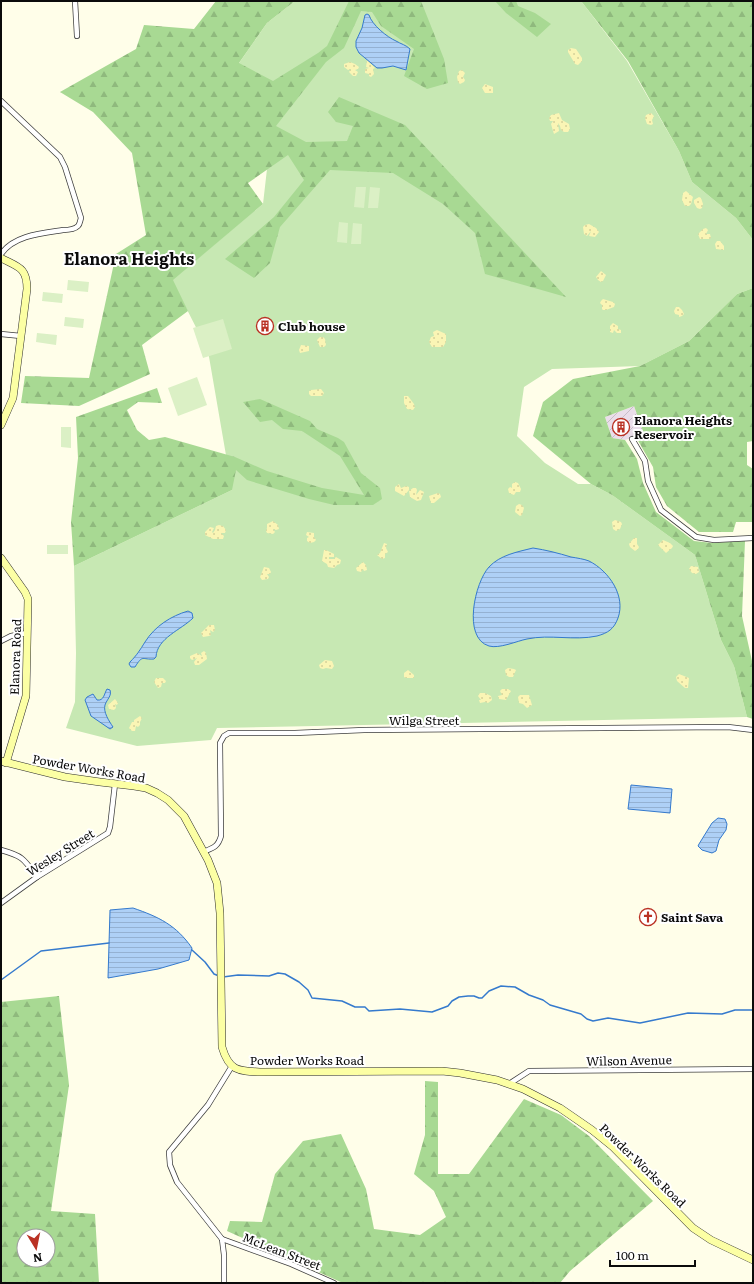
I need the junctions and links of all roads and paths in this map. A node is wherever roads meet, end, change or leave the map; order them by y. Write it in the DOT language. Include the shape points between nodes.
graph roads {
  1 [pos="75,1"];
  2 [pos="77,36"];
  3 [pos="1,101"];
  4 [pos="1,254"];
  5 [pos="1,258"];
  6 [pos="1,334"];
  7 [pos="21,336"];
  8 [pos="1,425"];
  9 [pos="632,439"];
  10 [pos="753,538"];
  11 [pos="1,558"];
  12 [pos="26,633"];
  13 [pos="1,641"];
  14 [pos="753,730"];
  15 [pos="4,762"];
  16 [pos="115,784"];
  17 [pos="1,850"];
  18 [pos="203,852"];
  19 [pos="37,877"];
  20 [pos="1,903"];
  21 [pos="232,1066"];
  22 [pos="753,1069"];
  23 [pos="509,1084"];
  24 [pos="222,1239"];
  25 [pos="753,1260"];
  26 [pos="224,1283"];
  27 [pos="334,1283"];
  1 -- 2 [label="street"];
  3 -- 4 [label="street" via="60,156 81,218 75,229 36,234 9,246"];
  5 -- 7 [label="main road" via="18,267 27,279"];
  6 -- 7 [label="street"];
  7 -- 8 [label="main road" via="13,398"];
  9 -- 10 [label="street" via="645,461 648,482 661,510 696,537 714,540"];
  11 -- 12 [label="main road, Elanora Road" via="28,599"];
  12 -- 13 [label="street"];
  12 -- 15 [label="main road, Elanora Road" via="26,696"];
  14 -- 18 [label="street, Wilga Street" via="720,728 229,733 220,743 221,836 219,843"];
  15 -- 16 [label="main road, Powder Works Road" via="65,777"];
  16 -- 18 [label="main road, Powder Works Road" via="146,788 168,800 184,816"];
  16 -- 19 [label="street, Wesley Street" via="108,833"];
  17 -- 19 [label="street" via="24,859"];
  18 -- 21 [label="main road, Powder Works Road" via="216,883 220,913 222,1048"];
  19 -- 20 [label="street, Wesley Street"];
  21 -- 23 [label="main road, Powder Works Road" via="244,1071 261,1072 442,1071"];
  21 -- 24 [label="street" via="208,1105 169,1152 170,1165 177,1182"];
  22 -- 23 [label="street, Wilson Avenue" via="529,1071"];
  23 -- 25 [label="main road, Powder Works Road" via="560,1108 592,1130 613,1147 693,1228 711,1240"];
  24 -- 26 [label="street"];
  24 -- 27 [label="street, McLean Street"];
}
